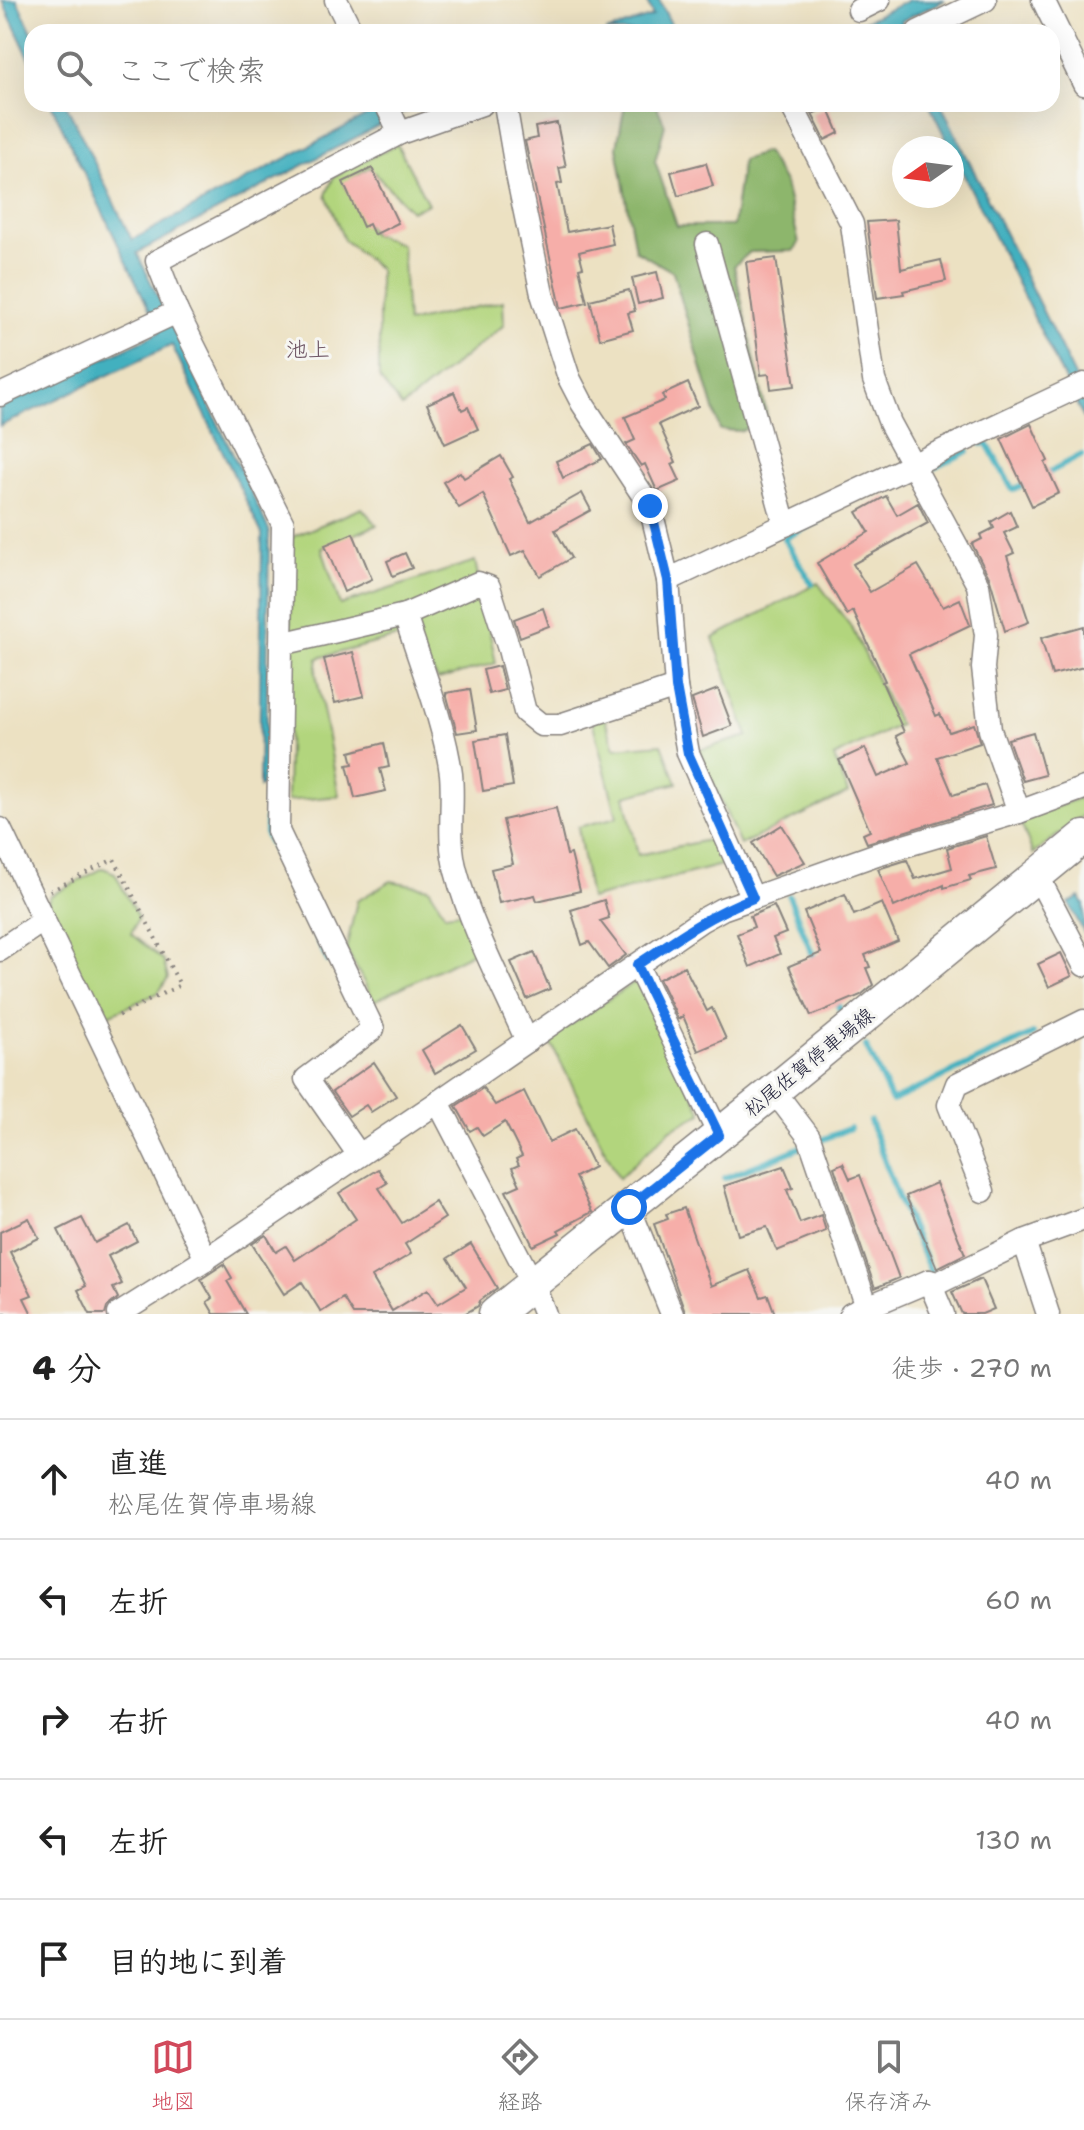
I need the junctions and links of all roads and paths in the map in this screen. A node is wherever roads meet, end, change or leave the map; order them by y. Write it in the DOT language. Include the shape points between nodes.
graph roads {
  1 [pos="336,0"];
  2 [pos="985,0"];
  3 [pos="1043,0"];
  4 [pos="348,24"];
  5 [pos="935,24"];
  6 [pos="1055,24"];
  7 [pos="1060,35"];
  8 [pos="1084,84"];
  9 [pos="390,112"];
  10 [pos="456,112"];
  11 [pos="506,112"];
  12 [pos="795,112"];
  13 [pos="398,130"];
  14 [pos="707,244"];
  15 [pos="177,312"];
  16 [pos="1078,387"];
  17 [pos="0,395"];
  18 [pos="912,465"];
  19 [pos="785,525"];
  20 [pos="668,580"];
  21 [pos="405,615"];
  22 [pos="281,644"];
  23 [pos="676,687"];
  24 [pos="1084,788"];
  25 [pos="1019,812"];
  26 [pos="0,829"];
  27 [pos="1084,837"];
  28 [pos="1037,875"];
  29 [pos="753,898"];
  30 [pos="34,899"];
  31 [pos="44,920"];
  32 [pos="0,950"];
  33 [pos="637,965"];
  34 [pos="1084,965"];
  35 [pos="1084,1021"];
  36 [pos="95,1028"];
  37 [pos="527,1041"];
  38 [pos="770,1094"];
  39 [pos="438,1102"];
  40 [pos="719,1135"];
  41 [pos="359,1155"];
  42 [pos="983,1191"];
  43 [pos="629,1207"];
  44 [pos="1084,1219"];
  45 [pos="1024,1241"];
  46 [pos="206,1259"];
  47 [pos="934,1282"];
  48 [pos="533,1284"];
  49 [pos="859,1310"];
  50 [pos="119,1314"];
  51 [pos="495,1314"];
  52 [pos="545,1314"];
  53 [pos="672,1314"];
  54 [pos="943,1314"];
  55 [pos="1048,1314"];
  1 -- 4 [label="street"];
  2 -- 5 [label="street"];
  3 -- 6 [label="street"];
  7 -- 8 [label="street"];
  9 -- 13 [label="street"];
  10 -- 13 [label="street"];
  11 -- 20 [label="street" via="542,294 569,378 650,506"];
  12 -- 18 [label="street" via="852,224 874,380"];
  13 -- 15 [label="street" via="157,261"];
  14 -- 19 [label="street"];
  15 -- 17 [label="street"];
  15 -- 22 [label="street" via="283,524"];
  16 -- 18 [label="street"];
  18 -- 19 [label="street"];
  18 -- 25 [label="street" via="978,585 990,730"];
  19 -- 20 [label="street"];
  20 -- 23 [label="street"];
  21 -- 22 [label="street"];
  21 -- 23 [label="street" via="478,583 489,587 525,712 541,725 560,725"];
  21 -- 37 [label="street" via="447,753 449,838 456,873"];
  22 -- 41 [label="street" via="278,831 373,1029 306,1079"];
  23 -- 29 [label="street" via="688,753"];
  24 -- 25 [label="street"];
  25 -- 29 [label="street"];
  26 -- 30 [label="street"];
  27 -- 28 [label="main road, 松尾佐賀停車場線"];
  28 -- 34 [label="street"];
  28 -- 38 [label="main road, 松尾佐賀停車場線"];
  29 -- 33 [label="street" via="702,920"];
  30 -- 31 [label="street"];
  30 -- 36 [label="path" via="114,859 180,985"];
  31 -- 32 [label="street"];
  31 -- 36 [label="street"];
  33 -- 37 [label="street"];
  33 -- 40 [label="street"];
  35 -- 42 [label="street" via="957,1084 949,1105"];
  36 -- 46 [label="street"];
  37 -- 39 [label="street"];
  38 -- 40 [label="main road, 松尾佐賀停車場線"];
  38 -- 49 [label="street" via="809,1137"];
  39 -- 41 [label="street"];
  39 -- 48 [label="street"];
  40 -- 43 [label="main road, 松尾佐賀停車場線"];
  41 -- 46 [label="street"];
  43 -- 48 [label="main road, 松尾佐賀停車場線"];
  43 -- 53 [label="street"];
  44 -- 45 [label="street"];
  45 -- 47 [label="street"];
  45 -- 55 [label="street"];
  46 -- 50 [label="street"];
  47 -- 49 [label="street"];
  47 -- 54 [label="street"];
  48 -- 51 [label="main road, 松尾佐賀停車場線"];
  48 -- 52 [label="street"];
}
